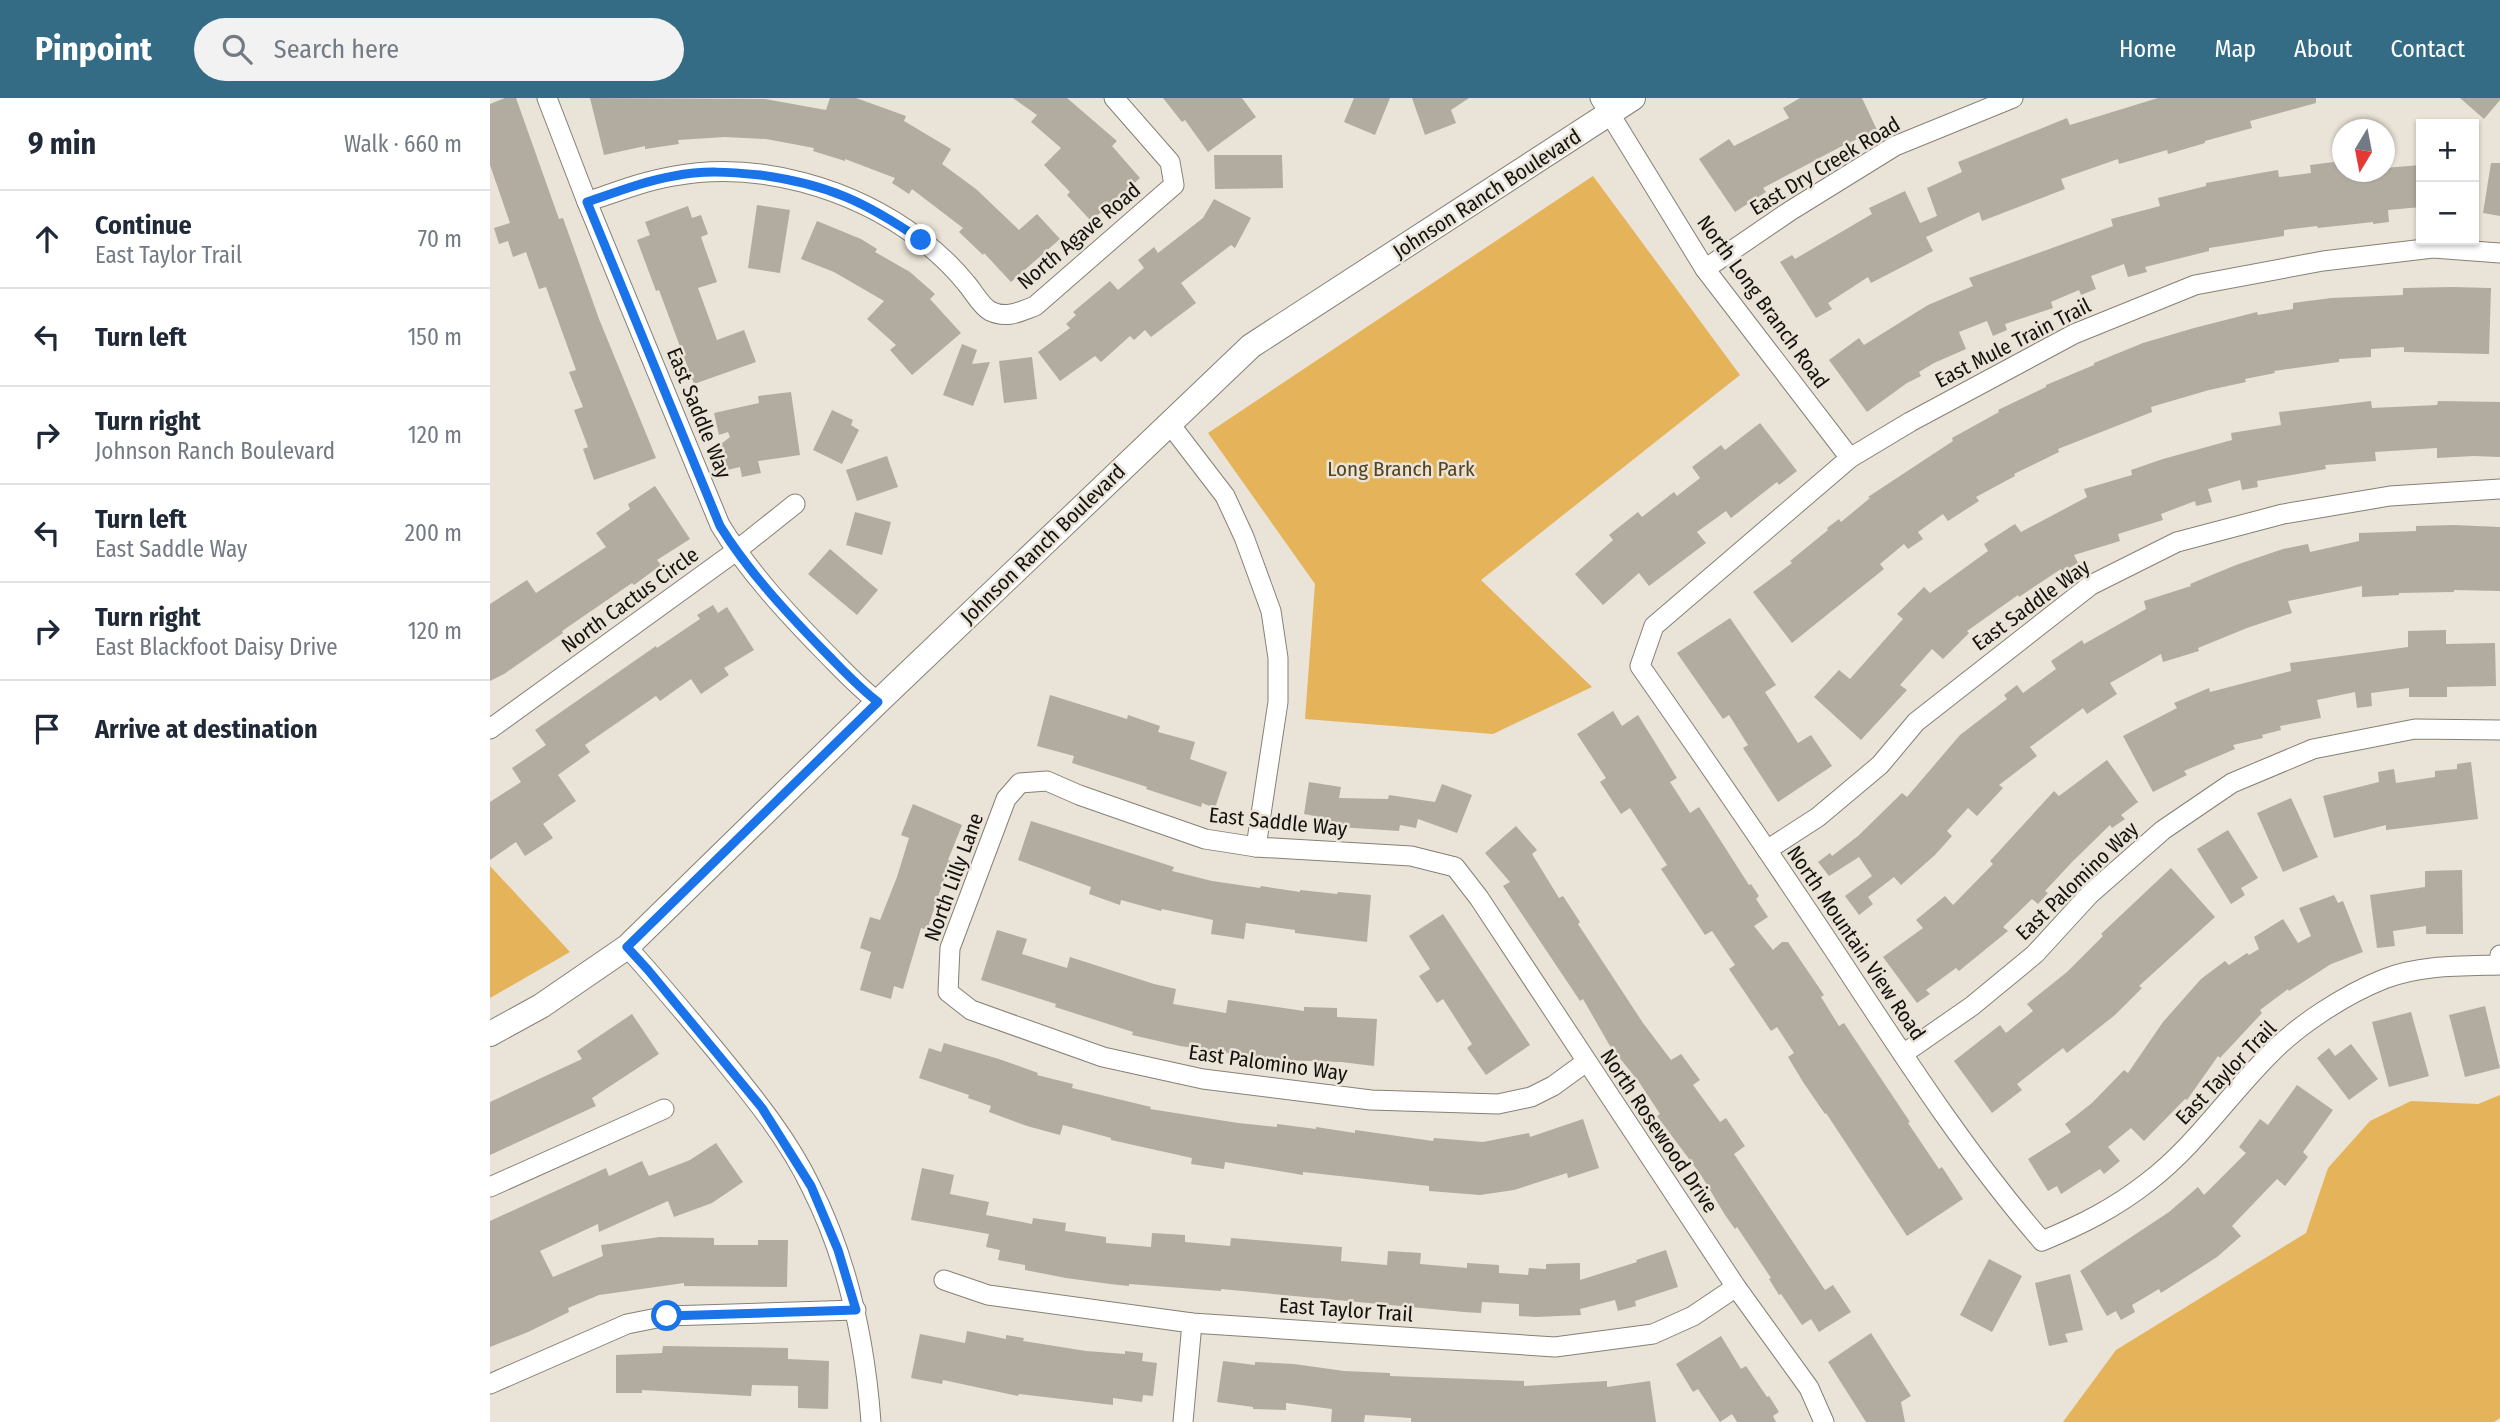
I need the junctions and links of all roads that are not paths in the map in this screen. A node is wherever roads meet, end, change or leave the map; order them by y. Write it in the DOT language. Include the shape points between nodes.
graph roads {
  1 [pos="547,98"];
  2 [pos="1114,98"];
  3 [pos="1633,98"];
  4 [pos="2013,98"];
  5 [pos="1605,106"];
  6 [pos="587,202"];
  7 [pos="2500,253"];
  8 [pos="1705,269"];
  9 [pos="1169,423"];
  10 [pos="1850,458"];
  11 [pos="2500,489"];
  12 [pos="795,505"];
  13 [pos="736,551"];
  14 [pos="1640,666"];
  15 [pos="878,702"];
  16 [pos="490,730"];
  17 [pos="2500,730"];
  18 [pos="1020,783"];
  19 [pos="1256,848"];
  20 [pos="1767,850"];
  21 [pos="1455,867"];
  22 [pos="627,947"];
  23 [pos="2499,960"];
  24 [pos="948,992"];
  25 [pos="490,1034"];
  26 [pos="1903,1054"];
  27 [pos="1586,1062"];
  28 [pos="664,1108"];
  29 [pos="490,1187"];
  30 [pos="2042,1241"];
  31 [pos="944,1280"];
  32 [pos="1736,1287"];
  33 [pos="856,1310"];
  34 [pos="1192,1323"];
  35 [pos="490,1384"];
  36 [pos="871,1422"];
  37 [pos="1183,1422"];
  38 [pos="1824,1422"];
  1 -- 6 [label="street, East Saddle Way"];
  2 -- 6 [label="street, North Agave Road" via="1170,162 1174,184 1035,306 1009,316 988,310 921,240 885,215 815,184 720,170 675,176"];
  3 -- 5 [label="street, Johnson Ranch Boulevard"];
  4 -- 8 [label="street, East Dry Creek Road" via="1895,146"];
  5 -- 8 [label="street, North Long Branch Road"];
  5 -- 9 [label="street, Johnson Ranch Boulevard" via="1251,346"];
  6 -- 13 [label="street, East Saddle Way" via="720,526"];
  7 -- 10 [label="street, East Mule Train Trail" via="2433,248 2323,261 2195,285 2074,334"];
  8 -- 10 [label="street, North Long Branch Road"];
  9 -- 15 [label="street, Johnson Ranch Boulevard"];
  9 -- 19 [label="street" via="1225,496 1271,611 1278,702"];
  10 -- 14 [label="street, East Mule Train Trail" via="1654,626"];
  11 -- 20 [label="street, East Saddle Way" via="2390,496 2283,514 2178,542 2091,585 1916,722 1880,765 1828,808"];
  12 -- 13 [label="street, North Cactus Circle"];
  13 -- 15 [label="street, East Saddle Way" via="863,692"];
  13 -- 16 [label="street, North Cactus Circle"];
  14 -- 20 [label="street, North Mountain View Road"];
  15 -- 22 [label="street, Johnson Ranch Boulevard"];
  17 -- 26 [label="street, East Palomino Way" via="2415,729 2313,749 2232,783 2163,830 2090,894 2035,954"];
  18 -- 19 [label="street, East Saddle Way" via="1046,781 1205,839"];
  18 -- 24 [label="street, North Lilly Lane" via="1006,799 950,948"];
  19 -- 21 [label="street, East Saddle Way" via="1411,856"];
  20 -- 26 [label="street, North Mountain View Road"];
  21 -- 27 [label="street, North Rosewood Drive"];
  22 -- 25 [label="street, Johnson Ranch Boulevard" via="541,1006"];
  22 -- 33 [label="street" via="762,1108 811,1186 838,1250"];
  23 -- 30 [label="street, East Taylor Trail" via="2437,966 2384,979 2326,1009 2270,1053 2199,1134 2149,1182 2088,1222"];
  24 -- 27 [label="street, East Palomino Way" via="971,1010 1103,1057 1203,1079 1371,1100 1499,1104 1531,1097"];
  26 -- 30 [label="street, North Mountain View Road" via="2011,1206"];
  27 -- 32 [label="street, North Rosewood Drive"];
  28 -- 29 [label="street"];
  31 -- 34 [label="street, East Taylor Trail" via="988,1296"];
  32 -- 34 [label="street, East Taylor Trail" via="1693,1316 1653,1334 1555,1348"];
  32 -- 38 [label="street, North Rosewood Drive" via="1809,1388"];
  33 -- 35 [label="street" via="667,1316 627,1324"];
  33 -- 36 [label="street"];
  34 -- 37 [label="street"];
}
